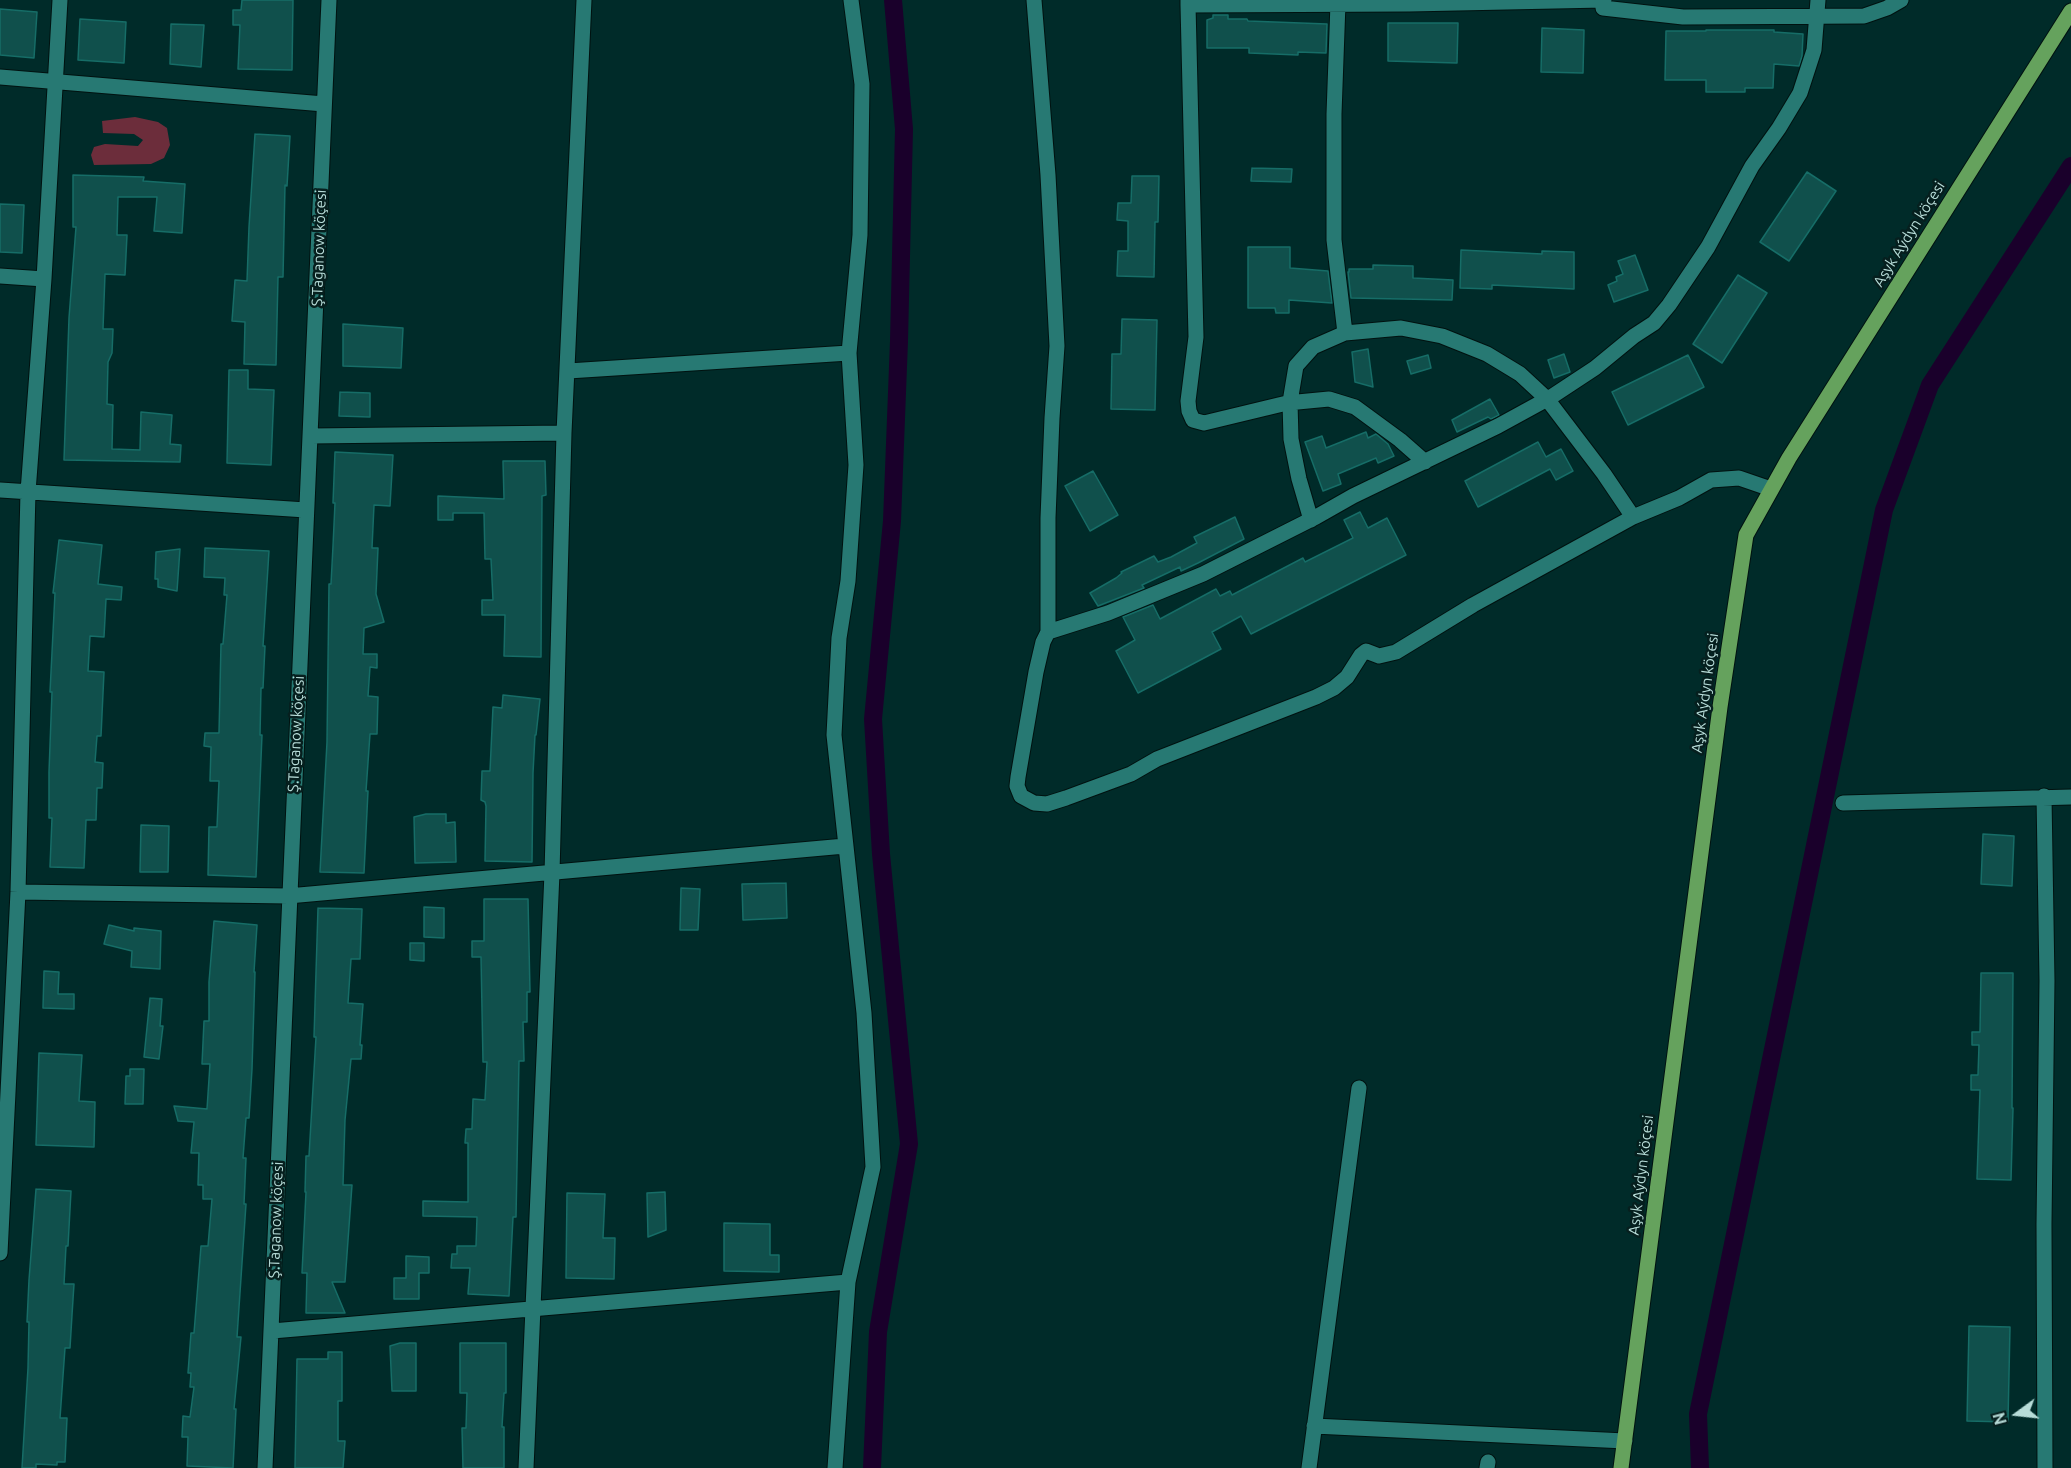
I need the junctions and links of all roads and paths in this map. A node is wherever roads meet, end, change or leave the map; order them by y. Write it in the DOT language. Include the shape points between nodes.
graph roads {
  1 [pos="60,0"];
  2 [pos="329,0"];
  3 [pos="584,0"];
  4 [pos="851,0"];
  5 [pos="1034,0"];
  6 [pos="1604,0"];
  7 [pos="1901,0"];
  8 [pos="1188,2"];
  9 [pos="1296,2"];
  10 [pos="1409,2"];
  11 [pos="1338,3"];
  12 [pos="1818,8"];
  13 [pos="2071,11"];
  14 [pos="0,77"];
  15 [pos="56,81"];
  16 [pos="324,104"];
  17 [pos="0,276"];
  18 [pos="44,279"];
  19 [pos="1345,333"];
  20 [pos="849,353"];
  21 [pos="568,371"];
  22 [pos="1547,399"];
  23 [pos="1290,402"];
  24 [pos="564,433"];
  25 [pos="311,436"];
  26 [pos="1425,462"];
  27 [pos="1771,489"];
  28 [pos="0,490"];
  29 [pos="28,492"];
  30 [pos="306,510"];
  31 [pos="1633,518"];
  32 [pos="1311,520"];
  33 [pos="1048,632"];
  34 [pos="2044,796"];
  35 [pos="2071,797"];
  36 [pos="1843,804"];
  37 [pos="845,846"];
  38 [pos="552,873"];
  39 [pos="18,892"];
  40 [pos="288,897"];
  41 [pos="1359,1088"];
  42 [pos="0,1253"];
  43 [pos="848,1282"];
  44 [pos="533,1310"];
  45 [pos="272,1331"];
  46 [pos="1314,1426"];
  47 [pos="1625,1441"];
  48 [pos="265,1468"];
  49 [pos="526,1468"];
  50 [pos="835,1468"];
  51 [pos="1309,1468"];
  52 [pos="1621,1468"];
  53 [pos="2044,1468"];
  1 -- 15 [label="street"];
  2 -- 16 [label="street, Ş.Taganow köçesi"];
  3 -- 21 [label="street"];
  4 -- 20 [label="street" via="862,84 860,236"];
  5 -- 33 [label="street" via="1057,346 1048,518"];
  6 -- 10 [label="street"];
  6 -- 12 [label="street" via="1603,8 1683,17"];
  7 -- 12 [label="street" via="1864,16"];
  8 -- 9 [label="street"];
  8 -- 23 [label="street" via="1196,337 1189,411 1193,420 1204,423"];
  9 -- 11 [label="street"];
  10 -- 11 [label="street"];
  11 -- 19 [label="street" via="1334,240"];
  12 -- 22 [label="street" via="1814,50 1800,93 1669,305 1654,323"];
  13 -- 27 [label="main road, Aşyk Aýdyn köçesi"];
  14 -- 15 [label="street"];
  15 -- 16 [label="street"];
  15 -- 18 [label="street"];
  16 -- 25 [label="street, Ş.Taganow köçesi"];
  17 -- 18 [label="street"];
  18 -- 29 [label="street"];
  19 -- 22 [label="street" via="1401,328 1442,336 1487,354 1520,374"];
  19 -- 23 [label="street" via="1313,347 1296,366"];
  20 -- 21 [label="street"];
  20 -- 37 [label="street" via="856,465 834,735"];
  21 -- 24 [label="street"];
  22 -- 26 [label="street"];
  22 -- 31 [label="street"];
  23 -- 26 [label="street" via="1329,399 1355,407"];
  23 -- 32 [label="street" via="1291,440"];
  24 -- 25 [label="street"];
  24 -- 38 [label="street"];
  25 -- 30 [label="street, Ş.Taganow köçesi"];
  26 -- 32 [label="street"];
  27 -- 31 [label="street" via="1739,478 1711,480"];
  27 -- 47 [label="main road, Aşyk Aýdyn köçesi" via="1746,536 1720,707"];
  28 -- 29 [label="street"];
  29 -- 30 [label="street"];
  29 -- 39 [label="street"];
  30 -- 40 [label="street, Ş.Taganow köçesi"];
  31 -- 33 [label="street" via="1473,605 1396,652 1379,656 1366,651 1347,677 1316,697 1157,759 1131,774 1047,804 1021,796 1017,786 1036,672"];
  32 -- 33 [label="street" via="1108,614"];
  34 -- 35 [label="street"];
  34 -- 36 [label="street"];
  34 -- 53 [label="street"];
  37 -- 38 [label="street"];
  37 -- 43 [label="street" via="864,1013 873,1167"];
  38 -- 40 [label="street"];
  38 -- 44 [label="street"];
  39 -- 40 [label="street"];
  39 -- 42 [label="street"];
  40 -- 45 [label="street, Ş.Taganow köçesi"];
  41 -- 46 [label="street"];
  43 -- 44 [label="street"];
  43 -- 50 [label="street"];
  44 -- 45 [label="street"];
  44 -- 49 [label="street"];
  45 -- 48 [label="street, Ş.Taganow köçesi"];
  46 -- 47 [label="street"];
  46 -- 51 [label="street"];
  47 -- 52 [label="main road, Aşyk Aýdyn köçesi"];
}
